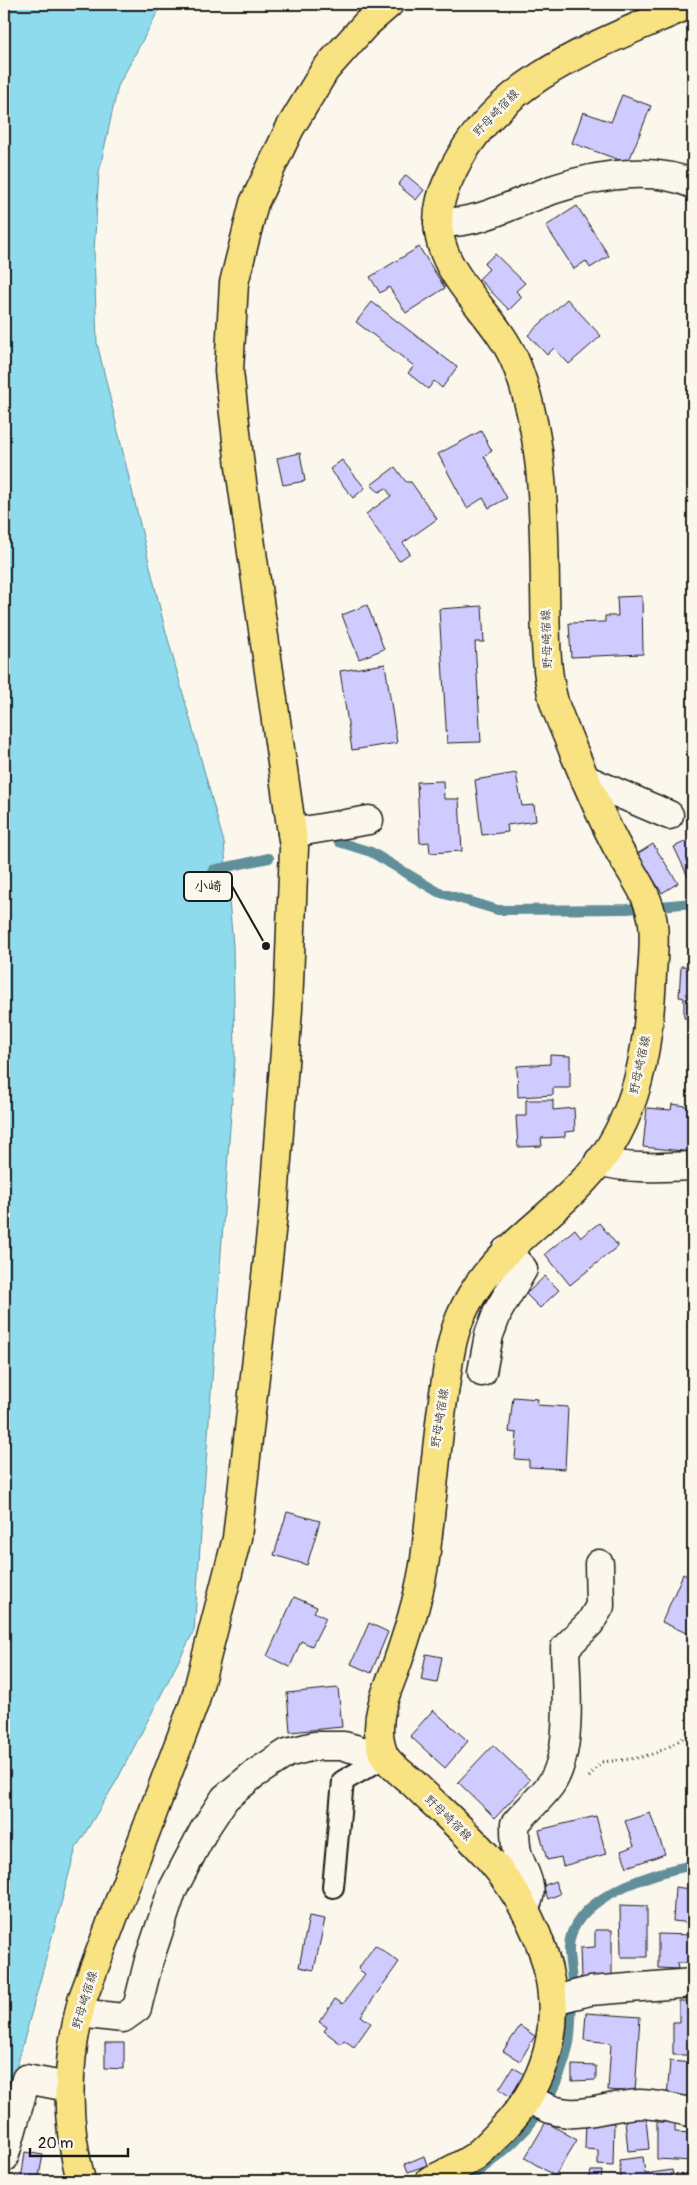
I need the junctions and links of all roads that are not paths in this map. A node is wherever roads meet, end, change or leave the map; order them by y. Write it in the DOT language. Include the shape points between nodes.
graph roads {
  1 [pos="389,4"];
  2 [pos="690,4"];
  3 [pos="693,184"];
  4 [pos="438,222"];
  5 [pos="585,778"];
  6 [pos="669,815"];
  7 [pos="369,820"];
  8 [pos="292,833"];
  9 [pos="599,1161"];
  10 [pos="693,1166"];
  11 [pos="506,1251"];
  12 [pos="482,1372"];
  13 [pos="599,1564"];
  14 [pos="385,1757"];
  15 [pos="333,1887"];
  16 [pos="524,1908"];
  17 [pos="693,1983"];
  18 [pos="554,2000"];
  19 [pos="79,2013"];
  20 [pos="68,2087"];
  21 [pos="529,2098"];
  22 [pos="693,2113"];
  23 [pos="4,2158"];
  24 [pos="81,2181"];
  25 [pos="429,2181"];
  1 -- 8 [label="main road, 野母崎宿線" via="366,24 325,70 290,128 254,203 234,283 229,371"];
  2 -- 4 [label="main road, 野母崎宿線" via="567,59 520,88 490,117 465,148 446,184"];
  3 -- 4 [label="street" via="663,175 606,177 535,196 483,217 460,223"];
  4 -- 5 [label="main road, 野母崎宿線" via="446,257 461,284 508,346 522,378 532,414 544,504 547,667 555,706"];
  5 -- 6 [label="street"];
  5 -- 9 [label="main road, 野母崎宿線" via="617,848 645,892 653,920 650,1018 638,1084 622,1127"];
  7 -- 8 [label="street"];
  8 -- 19 [label="main road, 野母崎宿線" via="288,1009 273,1214 237,1538 195,1701"];
  9 -- 10 [label="street" via="636,1166"];
  9 -- 11 [label="main road, 野母崎宿線" via="589,1176"];
  11 -- 12 [label="street" via="523,1270 498,1311 489,1335"];
  11 -- 14 [label="main road, 野母崎宿線" via="471,1294 451,1345 434,1457 424,1562 410,1623 381,1710 379,1732"];
  13 -- 16 [label="street" via="600,1606 590,1623 565,1648 563,1755 552,1783 515,1824 517,1852 531,1884"];
  14 -- 15 [label="lane" via="343,1781"];
  14 -- 16 [label="main road, 野母崎宿線" via="485,1853"];
  14 -- 19 [label="street" via="344,1746 314,1746 287,1753 225,1798 172,1891 137,2008 123,2018"];
  16 -- 18 [label="main road, 野母崎宿線" via="546,1958"];
  17 -- 18 [label="street" via="590,1991"];
  18 -- 21 [label="main road, 野母崎宿線" via="550,2043 542,2074"];
  19 -- 20 [label="main road, 野母崎宿線"];
  20 -- 23 [label="street" via="26,2079"];
  20 -- 24 [label="main road, 野母崎宿線" via="72,2146"];
  21 -- 22 [label="street" via="546,2110 578,2115 640,2104"];
  21 -- 25 [label="main road, 野母崎宿線" via="474,2156"];
}
